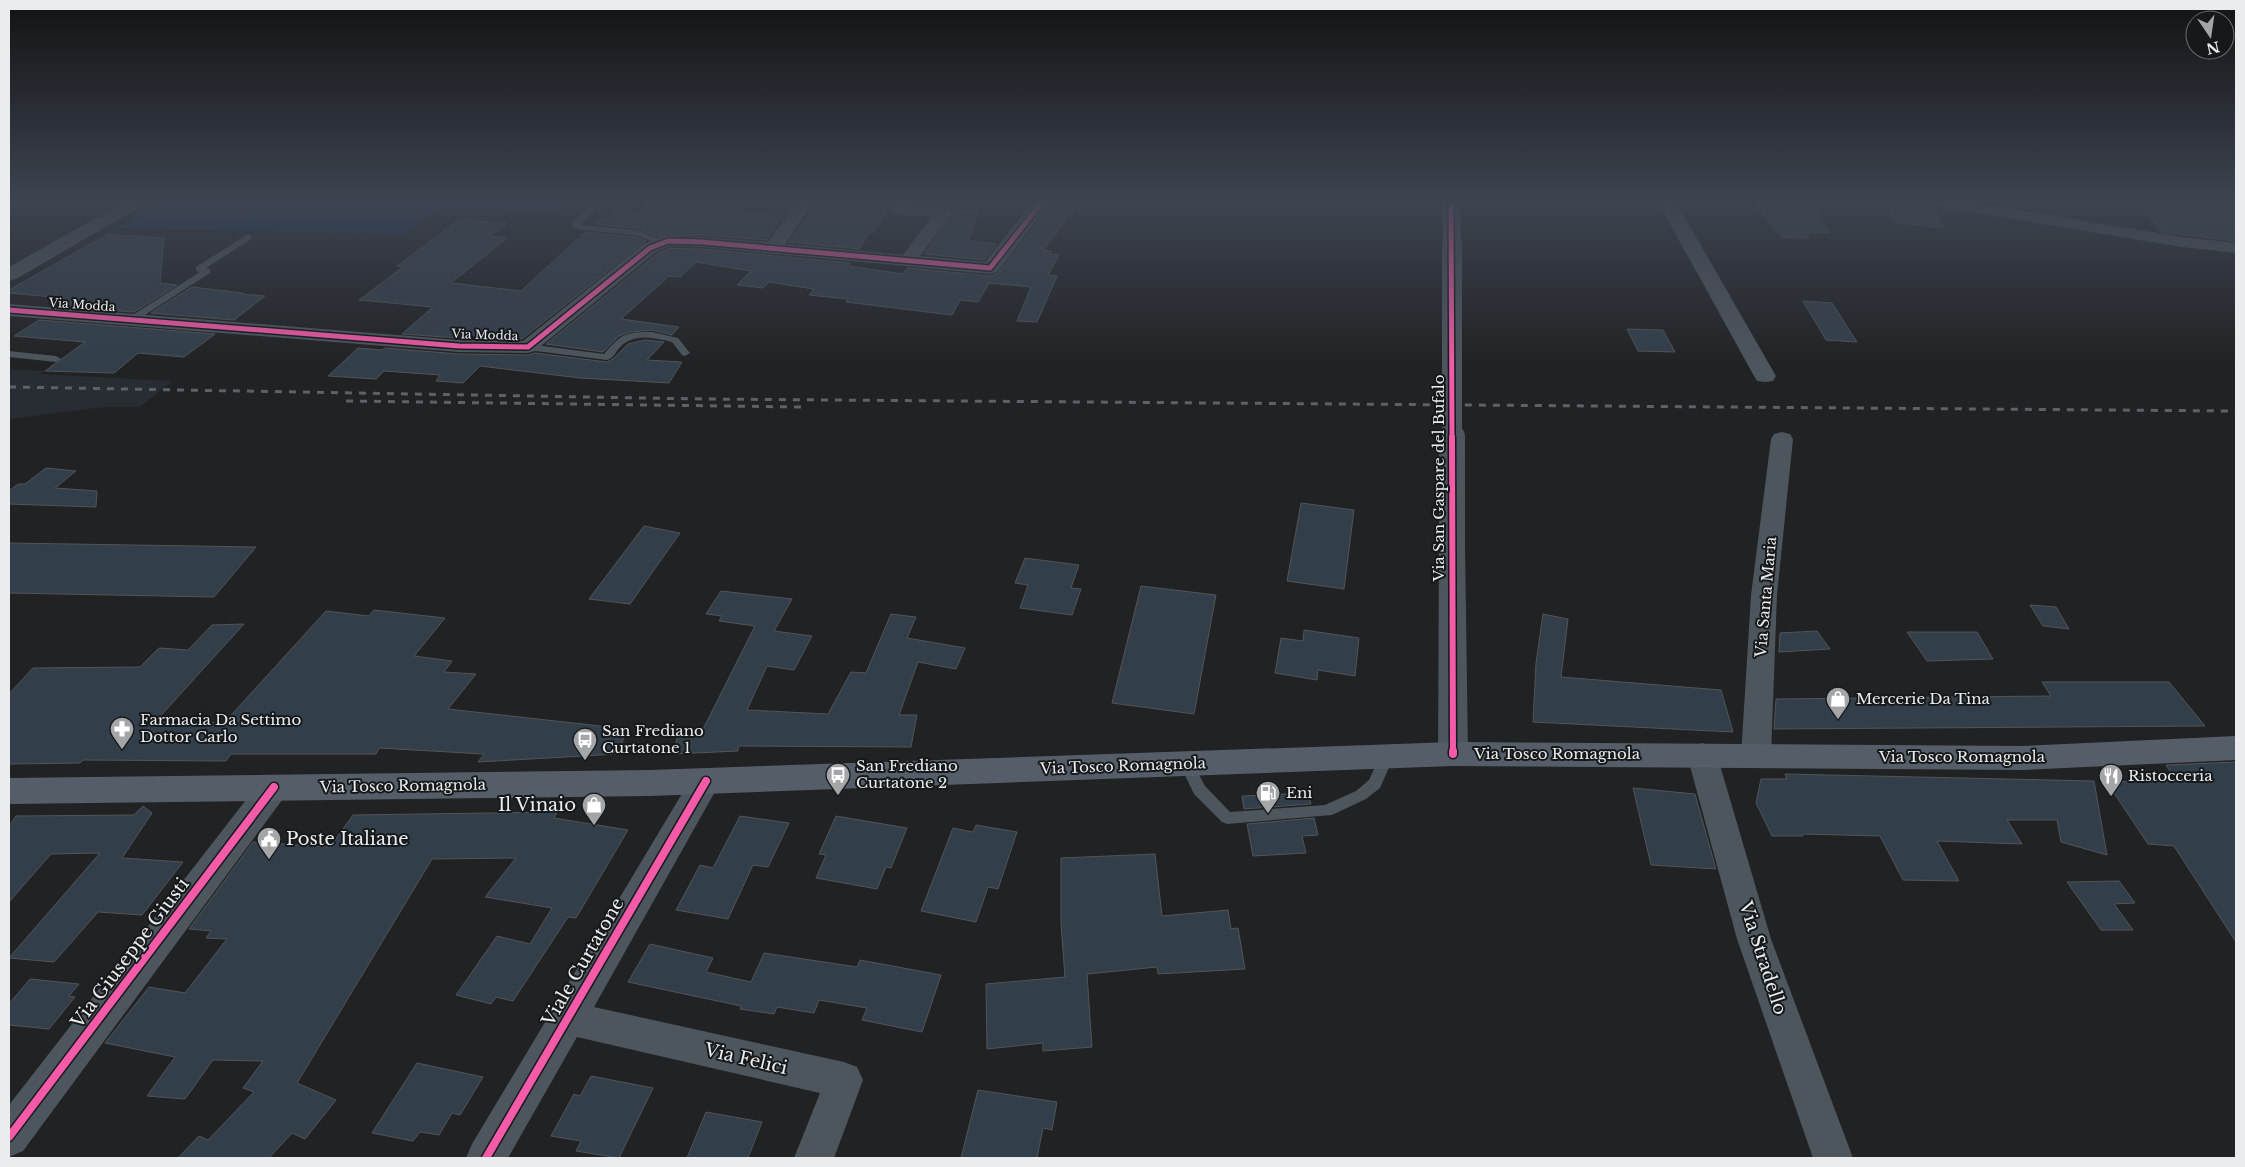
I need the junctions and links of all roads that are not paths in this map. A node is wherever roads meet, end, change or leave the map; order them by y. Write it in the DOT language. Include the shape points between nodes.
graph roads {
  1 [pos="41,256"];
  2 [pos="218,256"];
  3 [pos="640,256"];
  4 [pos="868,256"];
  5 [pos="911,256"];
  6 [pos="999,256"];
  7 [pos="1452,256"];
  8 [pos="1698,256"];
  9 [pos="908,260"];
  10 [pos="9,275"];
  11 [pos="9,310"];
  12 [pos="131,320"];
  13 [pos="528,347"];
  14 [pos="9,354"];
  15 [pos="685,354"];
  16 [pos="56,358"];
  17 [pos="1765,376"];
  18 [pos="1782,439"];
  19 [pos="2236,748"];
  20 [pos="1453,754"];
  21 [pos="1702,755"];
  22 [pos="1387,756"];
  23 [pos="1756,756"];
  24 [pos="1186,764"];
  25 [pos="706,781"];
  26 [pos="274,787"];
  27 [pos="9,791"];
  28 [pos="567,1018"];
  29 [pos="9,1137"];
  30 [pos="486,1158"];
  31 [pos="814,1158"];
  32 [pos="1833,1158"];
  1 -- 10 [label="street"];
  2 -- 12 [label="lane" via="199,269 207,270"];
  3 -- 13 [label="street, Via Modda"];
  4 -- 9 [label="street"];
  5 -- 9 [label="street"];
  6 -- 9 [label="street" via="990,268"];
  7 -- 20 [label="street, Via San Gaspare del Bufalo, bridge"];
  8 -- 17 [label="street"];
  11 -- 12 [label="street, Via Modda"];
  12 -- 13 [label="street, Via Modda" via="459,346"];
  13 -- 15 [label="lane" via="607,357 631,335 652,335 675,340"];
  14 -- 16 [label="lane"];
  18 -- 23 [label="street, Via Santa Maria" via="1764,595"];
  19 -- 23 [label="main road, Via Tosco Romagnola" via="2023,758"];
  20 -- 21 [label="main road, Via Tosco Romagnola"];
  20 -- 22 [label="main road, Via Tosco Romagnola"];
  21 -- 23 [label="main road, Via Tosco Romagnola"];
  21 -- 32 [label="street, Via Stradello" via="1754,939"];
  22 -- 24 [label="main road, Via Tosco Romagnola"];
  22 -- 24 [label="lane" via="1375,784 1327,811 1226,818 1199,790"];
  24 -- 25 [label="main road, Via Tosco Romagnola"];
  25 -- 26 [label="main road, Via Tosco Romagnola"];
  25 -- 28 [label="street, Viale Curtatone"];
  26 -- 27 [label="main road, Via Tosco Romagnola"];
  26 -- 29 [label="street, Via Giuseppe Giusti"];
  28 -- 30 [label="street, Viale Curtatone"];
  28 -- 31 [label="street, Via Felici" via="844,1080"];
}
